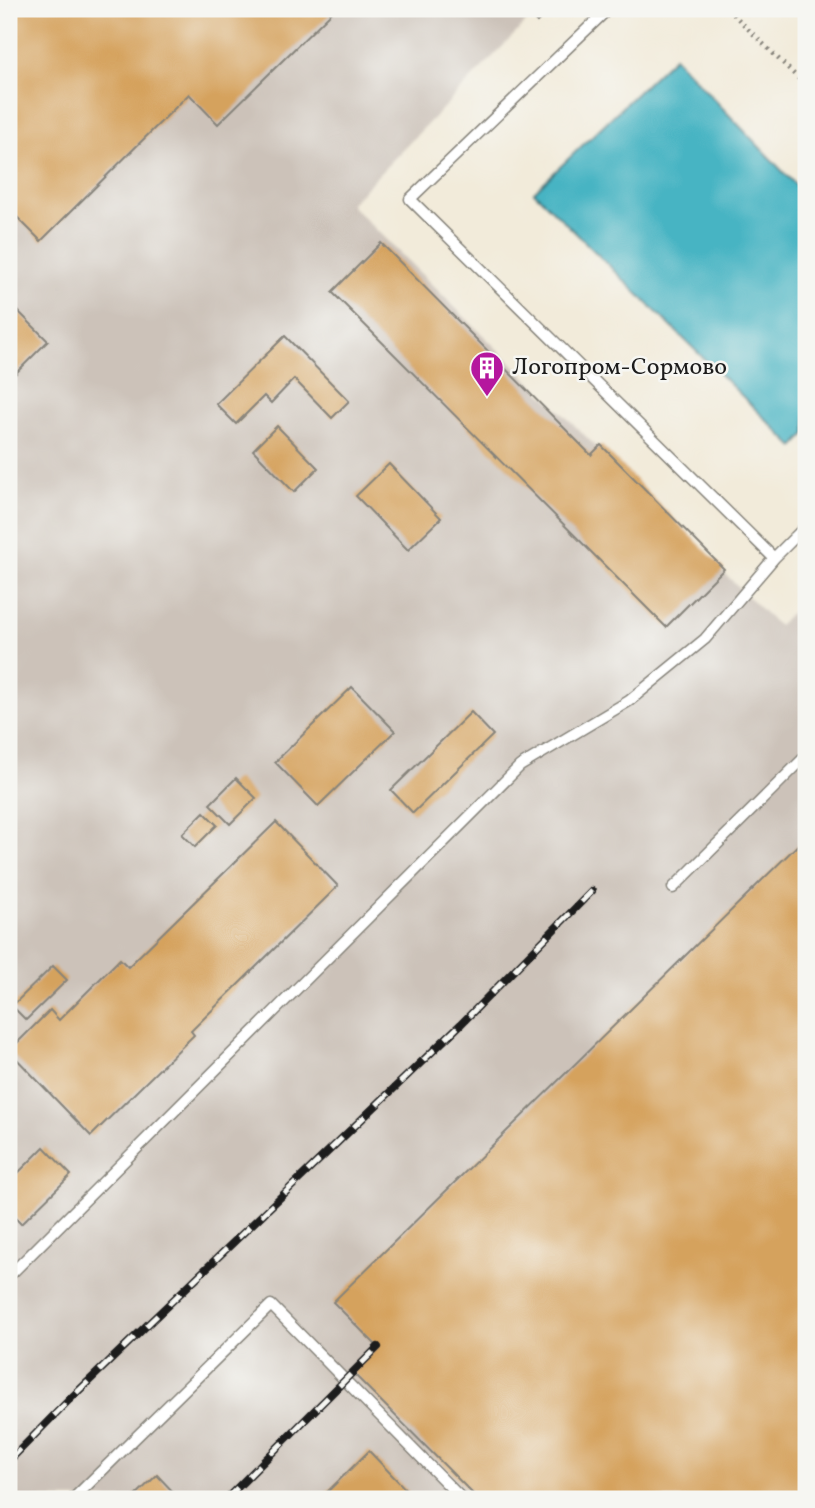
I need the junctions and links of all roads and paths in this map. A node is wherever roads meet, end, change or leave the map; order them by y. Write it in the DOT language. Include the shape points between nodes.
graph roads {
  1 [pos="608,9"];
  2 [pos="728,9"];
  3 [pos="806,86"];
  4 [pos="806,526"];
  5 [pos="774,558"];
  6 [pos="806,757"];
  7 [pos="673,888"];
  8 [pos="9,1276"];
  9 [pos="73,1499"];
  10 [pos="462,1499"];
  1 -- 5 [label="lane" via="410,199"];
  2 -- 3 [label="path"];
  4 -- 5 [label="lane"];
  5 -- 8 [label="lane" via="705,639 629,701 520,766"];
  6 -- 7 [label="lane"];
  9 -- 10 [label="lane" via="271,1305"];
}
